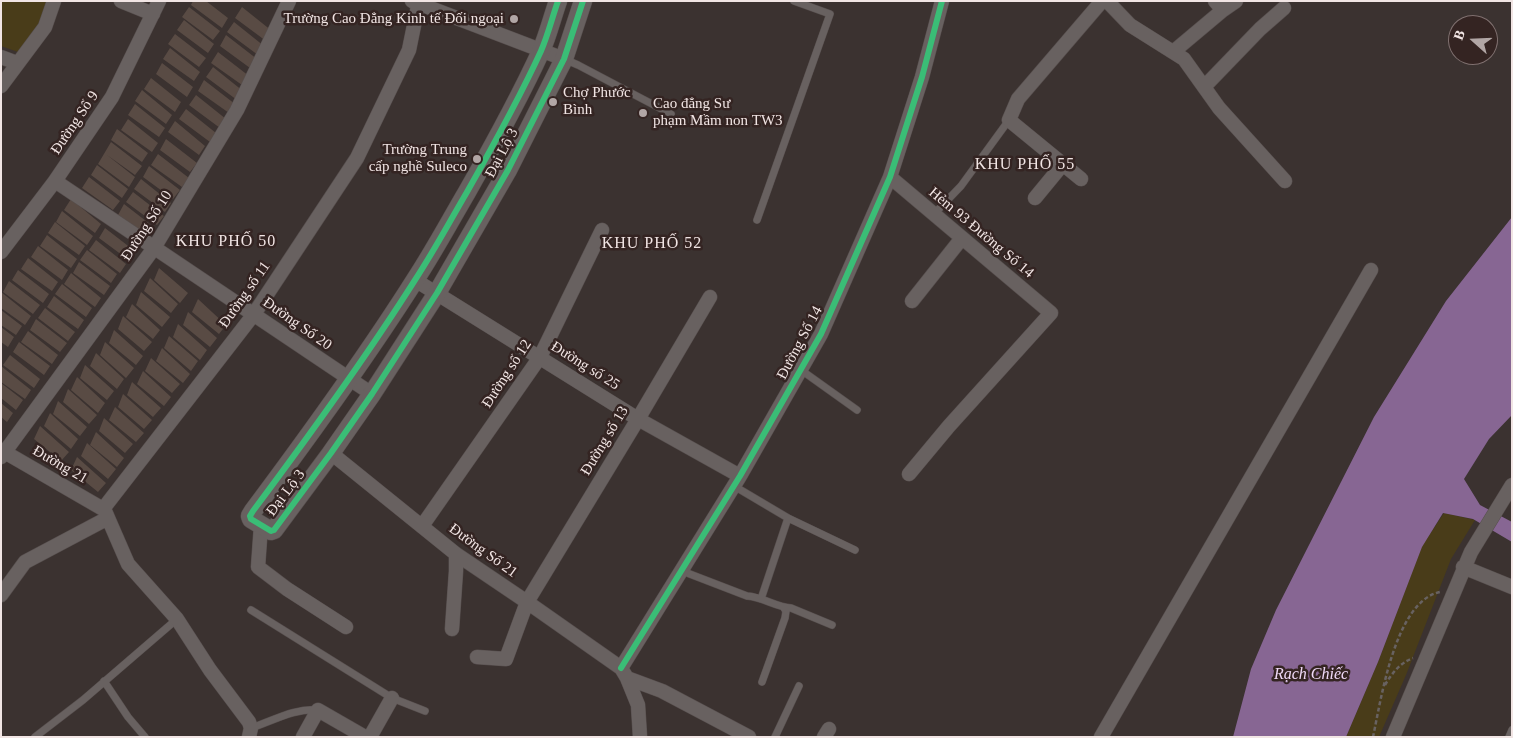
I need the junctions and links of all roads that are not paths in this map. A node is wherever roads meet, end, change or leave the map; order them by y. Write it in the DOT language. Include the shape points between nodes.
graph roads {
  1 [pos="54,1"];
  2 [pos="121,1"];
  3 [pos="289,1"];
  4 [pos="558,1"];
  5 [pos="583,1"];
  6 [pos="794,1"];
  7 [pos="942,1"];
  8 [pos="1102,1"];
  9 [pos="1107,1"];
  10 [pos="1236,1"];
  11 [pos="416,2"];
  12 [pos="1219,6"];
  13 [pos="156,8"];
  14 [pos="1284,8"];
  15 [pos="541,50"];
  16 [pos="1173,52"];
  17 [pos="1,57"];
  18 [pos="564,59"];
  19 [pos="17,63"];
  20 [pos="1,86"];
  21 [pos="1204,87"];
  22 [pos="671,114"];
  23 [pos="1009,120"];
  24 [pos="1063,164"];
  25 [pos="890,177"];
  26 [pos="1081,179"];
  27 [pos="55,181"];
  28 [pos="1285,181"];
  29 [pos="1035,198"];
  30 [pos="934,214"];
  31 [pos="757,220"];
  32 [pos="602,230"];
  33 [pos="962,238"];
  34 [pos="154,248"];
  35 [pos="1,252"];
  36 [pos="1371,270"];
  37 [pos="415,280"];
  38 [pos="437,294"];
  39 [pos="710,297"];
  40 [pos="912,301"];
  41 [pos="254,314"];
  42 [pos="540,357"];
  43 [pos="801,370"];
  44 [pos="348,379"];
  45 [pos="372,394"];
  46 [pos="857,410"];
  47 [pos="638,418"];
  48 [pos="3,453"];
  49 [pos="331,453"];
  50 [pos="909,474"];
  51 [pos="737,481"];
  52 [pos="1512,485"];
  53 [pos="106,514"];
  54 [pos="788,518"];
  55 [pos="260,525"];
  56 [pos="422,526"];
  57 [pos="855,550"];
  58 [pos="456,554"];
  59 [pos="1463,567"];
  60 [pos="682,571"];
  61 [pos="1512,587"];
  62 [pos="1,595"];
  63 [pos="761,599"];
  64 [pos="527,602"];
  65 [pos="784,608"];
  66 [pos="250,610"];
  67 [pos="177,619"];
  68 [pos="832,625"];
  69 [pos="346,627"];
  70 [pos="452,629"];
  71 [pos="477,658"];
  72 [pos="624,673"];
  73 [pos="104,681"];
  74 [pos="762,682"];
  75 [pos="799,686"];
  76 [pos="392,698"];
  77 [pos="318,710"];
  78 [pos="425,711"];
  79 [pos="1512,730"];
  80 [pos="250,732"];
  81 [pos="734,733"];
  82 [pos="36,737"];
  83 [pos="145,737"];
  84 [pos="303,737"];
  85 [pos="365,737"];
  86 [pos="370,737"];
  87 [pos="640,737"];
  88 [pos="749,737"];
  89 [pos="775,737"];
  90 [pos="1101,737"];
  91 [pos="1393,737"];
  92 [pos="1509,737"];
  1 -- 19 [label="street" via="45,27"];
  2 -- 13 [label="street"];
  3 -- 34 [label="street, Đường Số 10" via="237,110"];
  4 -- 15 [label="street, Đại Lộ 3"];
  5 -- 18 [label="street, Đại Lộ 3"];
  6 -- 31 [label="lane" via="830,14"];
  7 -- 25 [label="street, Đường Số 14"];
  8 -- 23 [label="street" via="1018,99"];
  9 -- 16 [label="street" via="1130,25"];
  10 -- 12 [label="street"];
  11 -- 15 [label="street"];
  11 -- 41 [label="street, Đường số 11" via="409,50 356,158"];
  12 -- 16 [label="street"];
  13 -- 27 [label="street, Đường Số 9" via="112,96"];
  14 -- 21 [label="street"];
  15 -- 18 [label="street"];
  15 -- 37 [label="street, Đại Lộ 3" via="486,158"];
  16 -- 21 [label="street" via="1184,59"];
  17 -- 19 [label="street"];
  18 -- 22 [label="lane"];
  18 -- 38 [label="street, Đại Lộ 3" via="508,170"];
  19 -- 20 [label="street"];
  21 -- 28 [label="street"];
  23 -- 24 [label="street"];
  23 -- 30 [label="lane" via="961,186"];
  24 -- 26 [label="street"];
  24 -- 29 [label="street"];
  25 -- 30 [label="street, Hẻm 93 Đường Số 14"];
  25 -- 43 [label="street, Đường Số 14" via="821,334"];
  27 -- 34 [label="street, Đường Số 20"];
  27 -- 35 [label="street, Đường Số 9"];
  30 -- 33 [label="street, Hẻm 93 Đường Số 14"];
  32 -- 42 [label="street, Đường số 12"];
  33 -- 40 [label="street"];
  33 -- 50 [label="street, Hẻm 93 Đường Số 14" via="1051,314"];
  34 -- 41 [label="street, Đường Số 20"];
  34 -- 48 [label="street, Đường Số 10"];
  36 -- 90 [label="street"];
  37 -- 38 [label="street, Đường số 25"];
  37 -- 44 [label="street, Đại Lộ 3"];
  38 -- 42 [label="street, Đường số 25"];
  38 -- 45 [label="street, Đại Lộ 3"];
  39 -- 47 [label="street, Đường số 13"];
  41 -- 44 [label="street, Đường Số 20"];
  41 -- 53 [label="street, Đường số 11"];
  42 -- 47 [label="street, Đường số 25"];
  42 -- 56 [label="street, Đường số 12"];
  43 -- 46 [label="lane"];
  43 -- 51 [label="street, Đường Số 14"];
  44 -- 45 [label="street, Đường Số 20"];
  44 -- 55 [label="street, Đại Lộ 3" via="250,516"];
  45 -- 49 [label="street, Đại Lộ 3"];
  47 -- 51 [label="street, Đường số 25"];
  47 -- 64 [label="street, Đường số 13"];
  48 -- 53 [label="street, Đường 21"];
  49 -- 55 [label="street, Đại Lộ 3" via="273,530"];
  49 -- 56 [label="street, Đường Số 21"];
  51 -- 54 [label="lane"];
  51 -- 60 [label="street, Đường Số 14"];
  52 -- 59 [label="street"];
  53 -- 62 [label="street" via="25,562"];
  53 -- 67 [label="street" via="128,564"];
  54 -- 57 [label="lane"];
  54 -- 63 [label="lane"];
  55 -- 69 [label="street" via="258,566"];
  56 -- 58 [label="street, Đường Số 21"];
  58 -- 64 [label="street, Đường Số 21"];
  58 -- 70 [label="street"];
  59 -- 61 [label="street"];
  59 -- 91 [label="street"];
  60 -- 63 [label="lane"];
  60 -- 72 [label="street, Đường Số 14"];
  63 -- 65 [label="lane"];
  64 -- 71 [label="street, Đường số 13" via="506,659"];
  64 -- 72 [label="street, Đường Số 21"];
  65 -- 68 [label="lane"];
  65 -- 74 [label="lane" via="785,618"];
  66 -- 76 [label="lane"];
  67 -- 73 [label="lane"];
  67 -- 80 [label="street" via="249,722"];
  72 -- 81 [label="street, Đường Số 21"];
  72 -- 87 [label="street" via="638,705"];
  73 -- 82 [label="lane"];
  73 -- 83 [label="lane"];
  75 -- 89 [label="lane"];
  76 -- 78 [label="lane"];
  76 -- 86 [label="street"];
  77 -- 80 [label="lane" via="297,710"];
  77 -- 84 [label="street"];
  77 -- 85 [label="street"];
  79 -- 92 [label="lane"];
  81 -- 88 [label="street, Đường Số 21"];
}
